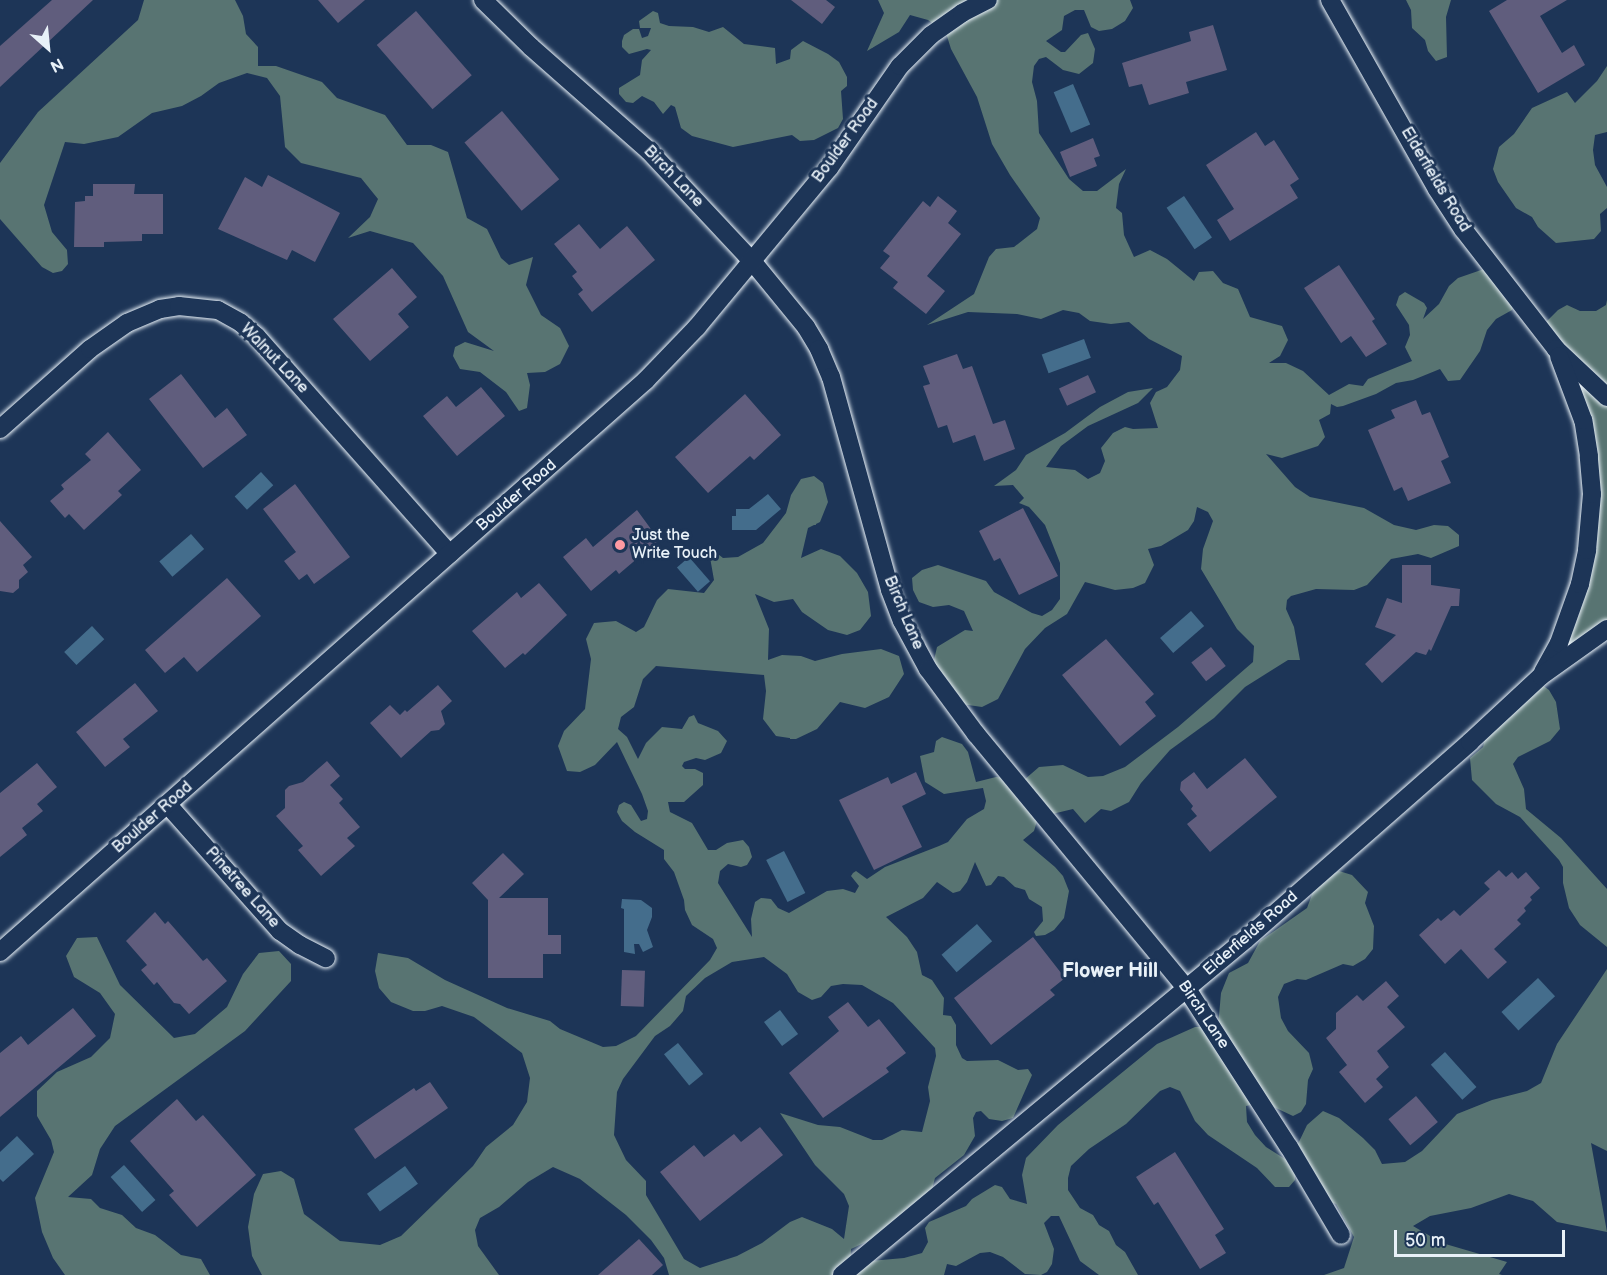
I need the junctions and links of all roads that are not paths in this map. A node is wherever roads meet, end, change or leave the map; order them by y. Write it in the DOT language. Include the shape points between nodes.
graph roads {
  1 [pos="483,0"];
  2 [pos="988,0"];
  3 [pos="1330,0"];
  4 [pos="752,261"];
  5 [pos="1556,349"];
  6 [pos="1607,397"];
  7 [pos="0,429"];
  8 [pos="450,554"];
  9 [pos="1607,629"];
  10 [pos="1541,676"];
  11 [pos="168,805"];
  12 [pos="0,952"];
  13 [pos="326,957"];
  14 [pos="1187,989"];
  15 [pos="1341,1235"];
  16 [pos="842,1275"];
  1 -- 4 [label="street, Birch Lane" via="649,151"];
  2 -- 4 [label="street, Boulder Road" via="931,35 900,66 829,168"];
  3 -- 5 [label="street, Elderfields Road" via="1437,189 1463,229"];
  4 -- 8 [label="street, Boulder Road" via="663,364"];
  4 -- 14 [label="street, Birch Lane" via="790,305 819,349 831,377 890,590 928,669 976,734"];
  5 -- 6 [label="street, Elderfields Road"];
  5 -- 10 [label="street, Elderfields Road" via="1582,420 1592,494 1580,584 1559,643"];
  7 -- 8 [label="street, Walnut Lane" via="90,349 127,323 160,309 180,306 218,310 257,337"];
  8 -- 11 [label="street, Boulder Road"];
  9 -- 10 [label="street, Elderfields Road"];
  10 -- 14 [label="street, Elderfields Road"];
  11 -- 12 [label="street, Boulder Road"];
  11 -- 13 [label="street, Pinetree Lane" via="280,931"];
  14 -- 15 [label="street, Birch Lane"];
  14 -- 16 [label="street, Elderfields Road"];
}
